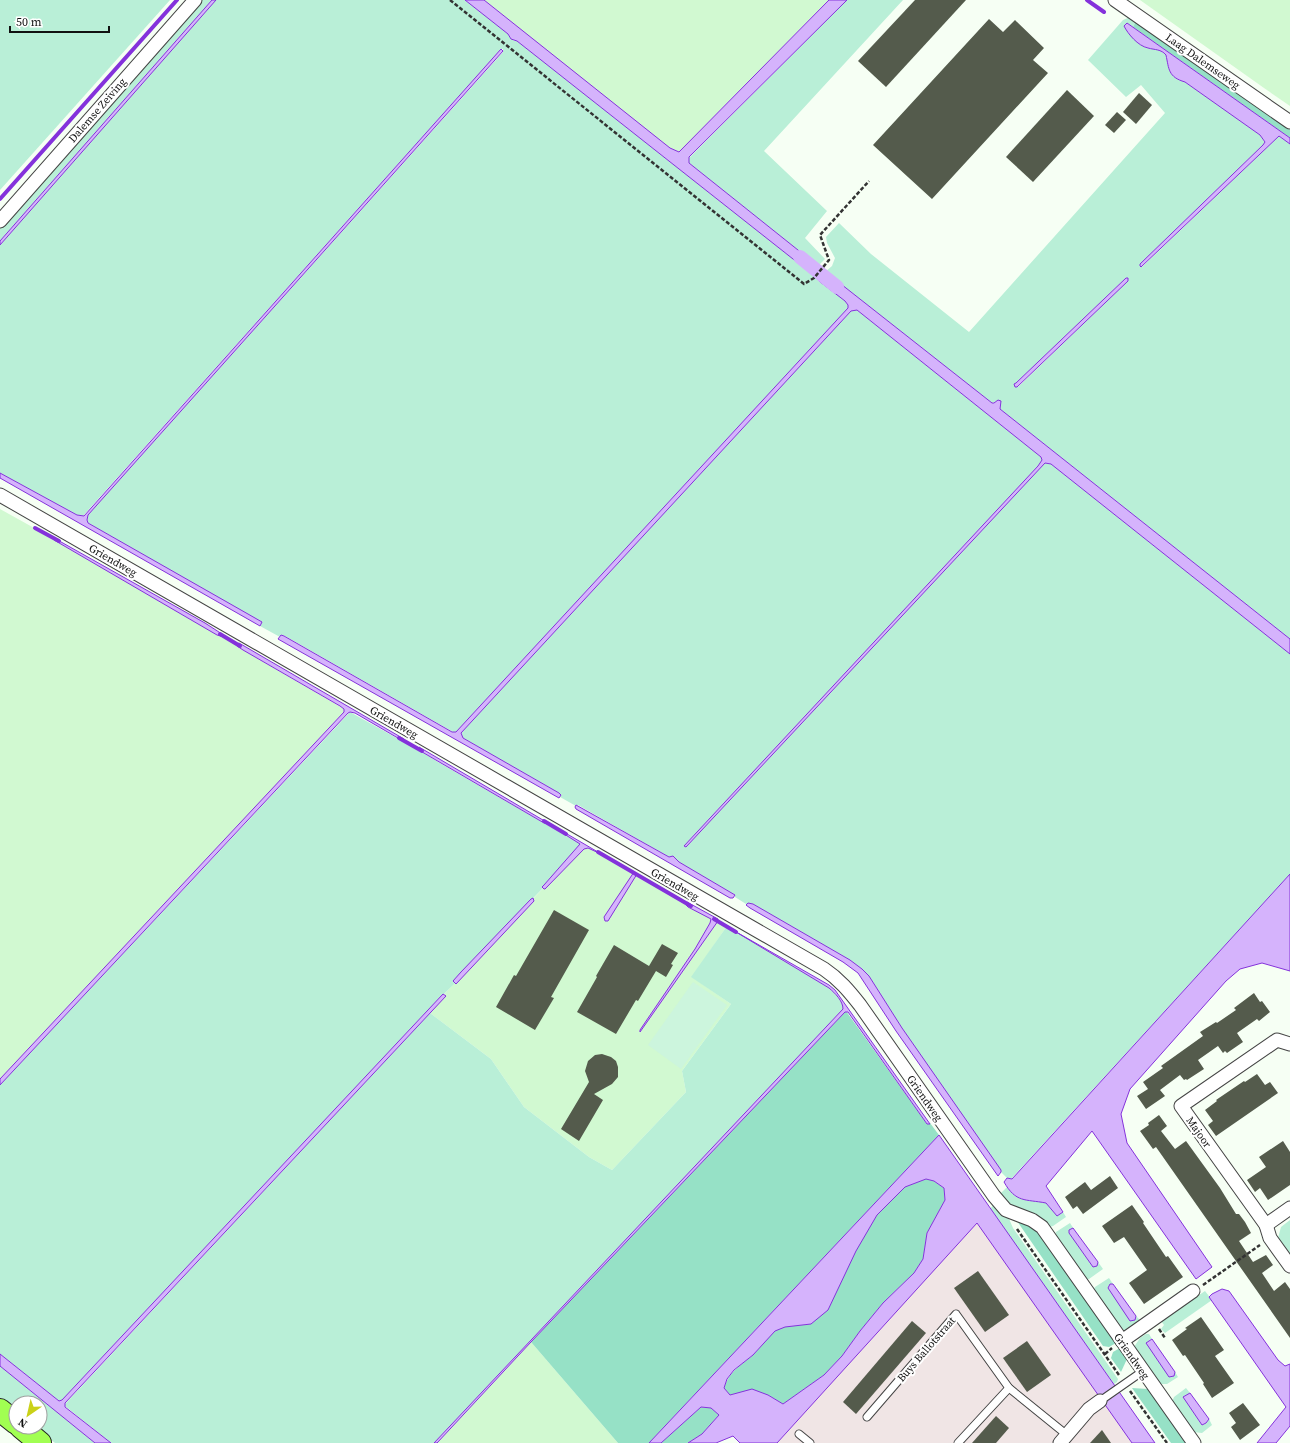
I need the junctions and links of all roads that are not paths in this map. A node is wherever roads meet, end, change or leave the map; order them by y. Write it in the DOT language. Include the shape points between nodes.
graph roads {
  1 [pos="195,0"];
  2 [pos="1115,0"];
  3 [pos="1290,122"];
  4 [pos="0,221"];
  5 [pos="0,495"];
  6 [pos="1290,1044"];
  7 [pos="1290,1208"];
  8 [pos="1266,1225"];
  9 [pos="1290,1266"];
  10 [pos="1193,1292"];
  11 [pos="1122,1341"];
  12 [pos="1143,1371"];
  13 [pos="1009,1388"];
  14 [pos="1100,1401"];
  15 [pos="0,1410"];
  16 [pos="8,1416"];
  17 [pos="867,1417"];
  18 [pos="799,1434"];
  19 [pos="30,1435"];
  20 [pos="1063,1439"];
  21 [pos="40,1443"];
  22 [pos="810,1443"];
  23 [pos="958,1443"];
  24 [pos="1194,1443"];
  1 -- 4 [label="street, Dalemse Zeiving"];
  2 -- 3 [label="street, Laag Dalemseweg"];
  5 -- 11 [label="street, Griendweg" via="836,978 860,1006 994,1196 1005,1209 1042,1227"];
  6 -- 8 [label="street, Majoor" via="1277,1040 1181,1106"];
  7 -- 8 [label="street"];
  8 -- 9 [label="street, Majoor" via="1270,1238"];
  10 -- 11 [label="street"];
  11 -- 12 [label="street, Griendweg"];
  12 -- 14 [label="lane"];
  12 -- 24 [label="street, Griendweg"];
  13 -- 17 [label="lane, Buys Ballotstraat" via="956,1314"];
  13 -- 20 [label="lane, Buys Ballotstraat"];
  13 -- 23 [label="lane"];
  14 -- 20 [label="street, Buys Ballotstraat" via="1089,1409"];
  15 -- 16 [label="highway"];
  18 -- 22 [label="lane"];
  19 -- 21 [label="highway"];
}
